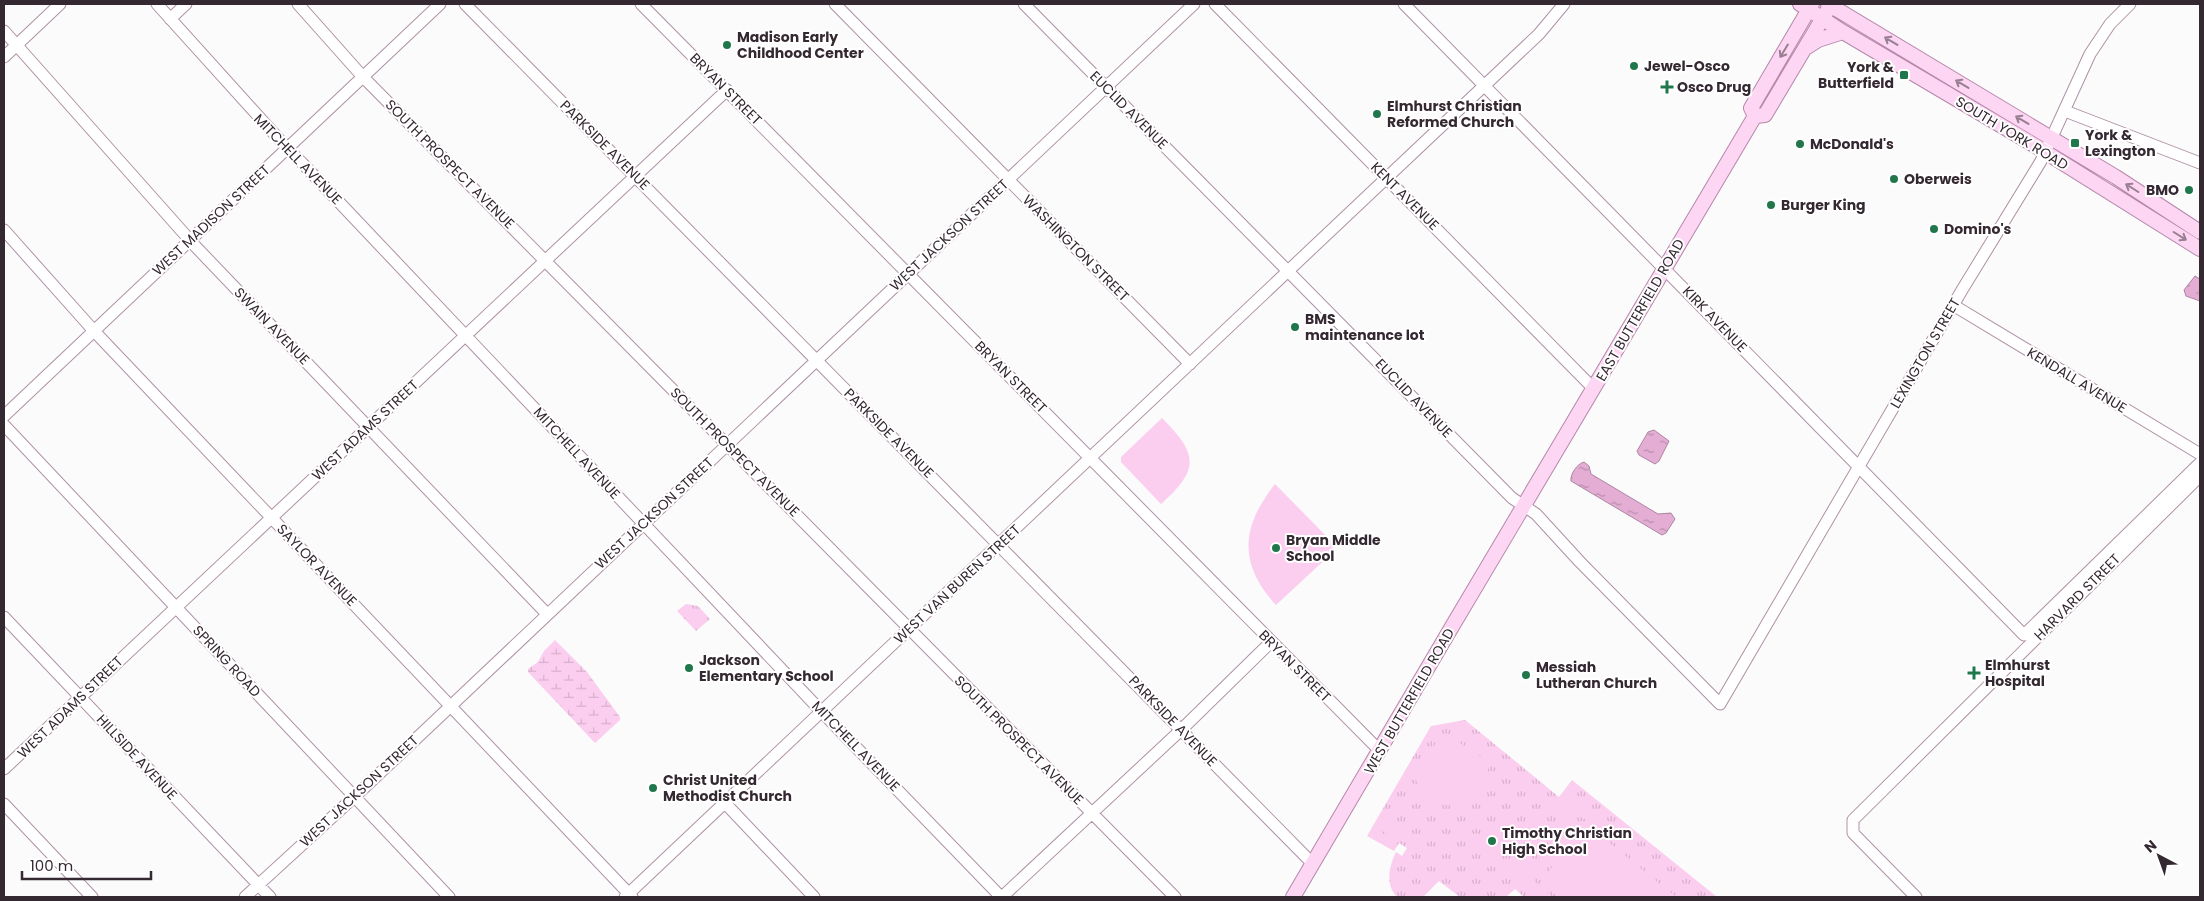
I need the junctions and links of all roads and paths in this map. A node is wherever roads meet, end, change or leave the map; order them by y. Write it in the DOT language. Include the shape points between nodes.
graph roads {
  1 [pos="60,4"];
  2 [pos="157,4"];
  3 [pos="186,4"];
  4 [pos="298,4"];
  5 [pos="440,4"];
  6 [pos="465,4"];
  7 [pos="641,4"];
  8 [pos="835,4"];
  9 [pos="1024,4"];
  10 [pos="1194,4"];
  11 [pos="1215,4"];
  12 [pos="1404,4"];
  13 [pos="1564,4"];
  14 [pos="1830,4"];
  15 [pos="2130,4"];
  16 [pos="1807,6"];
  17 [pos="170,18"];
  18 [pos="1823,19"];
  19 [pos="4,31"];
  20 [pos="1843,32"];
  21 [pos="16,45"];
  22 [pos="1804,49"];
  23 [pos="4,57"];
  24 [pos="363,76"];
  25 [pos="1485,85"];
  26 [pos="1106,87"];
  27 [pos="726,90"];
  28 [pos="2064,112"];
  29 [pos="1755,116"];
  30 [pos="2052,138"];
  31 [pos="287,148"];
  32 [pos="2046,152"];
  33 [pos="2200,163"];
  34 [pos="635,176"];
  35 [pos="1386,178"];
  36 [pos="1008,179"];
  37 [pos="4,230"];
  38 [pos="2200,232"];
  39 [pos="190,240"];
  40 [pos="2200,249"];
  41 [pos="545,260"];
  42 [pos="1665,268"];
  43 [pos="1288,271"];
  44 [pos="908,273"];
  45 [pos="1953,305"];
  46 [pos="94,331"];
  47 [pos="466,335"];
  48 [pos="817,360"];
  49 [pos="1190,364"];
  50 [pos="1594,389"];
  51 [pos="4,416"];
  52 [pos="4,425"];
  53 [pos="368,427"];
  54 [pos="727,444"];
  55 [pos="2200,454"];
  56 [pos="1091,458"];
  57 [pos="2200,463"];
  58 [pos="1859,466"];
  59 [pos="2200,476"];
  60 [pos="1524,504"];
  61 [pos="272,518"];
  62 [pos="643,523"];
  63 [pos="999,544"];
  64 [pos="176,607"];
  65 [pos="547,614"];
  66 [pos="4,617"];
  67 [pos="909,629"];
  68 [pos="2024,635"];
  69 [pos="1271,642"];
  70 [pos="80,697"];
  71 [pos="451,704"];
  72 [pos="1720,704"];
  73 [pos="822,712"];
  74 [pos="1182,729"];
  75 [pos="1380,751"];
  76 [pos="4,769"];
  77 [pos="354,797"];
  78 [pos="725,803"];
  79 [pos="4,804"];
  80 [pos="1092,814"];
  81 [pos="1312,863"];
  82 [pos="258,885"];
  83 [pos="629,896"];
  84 [pos="92,897"];
  85 [pos="245,897"];
  86 [pos="270,897"];
  87 [pos="449,897"];
  88 [pos="814,897"];
  89 [pos="1001,897"];
  90 [pos="1175,897"];
  91 [pos="1294,897"];
  92 [pos="1916,897"];
  1 -- 21 [label="street"];
  2 -- 17 [label="street, MITCHELL AVENUE"];
  3 -- 17 [label="street"];
  4 -- 24 [label="street, SOUTH PROSPECT AVENUE"];
  5 -- 24 [label="street, WEST MADISON STREET"];
  6 -- 34 [label="street, PARKSIDE AVENUE"];
  7 -- 27 [label="street, BRYAN STREET"];
  8 -- 36 [label="street, WASHINGTON STREET"];
  9 -- 26 [label="street, EUCLID AVENUE"];
  10 -- 26 [label="street, WEST JACKSON STREET"];
  11 -- 35 [label="street, KENT AVENUE"];
  12 -- 25 [label="street, KIRK AVENUE"];
  13 -- 25 [label="street, WEST VAN BUREN STREET" via="1539,34"];
  14 -- 18 [label="main road, EAST BUTTERFIELD ROAD"];
  30 -- 14 [label="main road, SOUTH YORK ROAD, one-way"];
  15 -- 28 [label="street, LEXINGTON STREET" via="2096,43"];
  16 -- 18 [label="main road, SOUTH YORK ROAD"];
  16 -- 29 [label="main road, EAST BUTTERFIELD ROAD, one-way" via="1750,108"];
  17 -- 31 [label="street, MITCHELL AVENUE"];
  18 -- 20 [label="main road, SOUTH YORK ROAD"];
  18 -- 22 [label="main road, EAST BUTTERFIELD ROAD"];
  19 -- 21 [label="street, SWAIN AVENUE"];
  20 -- 22 [label="main road" via="1818,40"];
  20 -- 32 [label="main road, SOUTH YORK ROAD"];
  21 -- 23 [label="street"];
  21 -- 39 [label="street, SWAIN AVENUE"];
  22 -- 29 [label="main road, EAST BUTTERFIELD ROAD" via="1765,115"];
  24 -- 31 [label="street, WEST MADISON STREET"];
  24 -- 41 [label="street, SOUTH PROSPECT AVENUE"];
  25 -- 35 [label="street, WEST VAN BUREN STREET"];
  25 -- 42 [label="street, KIRK AVENUE"];
  26 -- 36 [label="street, WEST JACKSON STREET"];
  26 -- 43 [label="street, EUCLID AVENUE"];
  27 -- 34 [label="street, WEST ADAMS STREET"];
  27 -- 44 [label="street, BRYAN STREET"];
  28 -- 30 [label="street, LEXINGTON STREET"];
  28 -- 33 [label="street"];
  29 -- 42 [label="main road, EAST BUTTERFIELD ROAD"];
  30 -- 32 [label="street, LEXINGTON STREET"];
  38 -- 30 [label="main road, SOUTH YORK ROAD, one-way"];
  31 -- 39 [label="street, WEST MADISON STREET"];
  31 -- 47 [label="street, MITCHELL AVENUE"];
  32 -- 40 [label="main road, SOUTH YORK ROAD, one-way"];
  32 -- 45 [label="street, LEXINGTON STREET"];
  34 -- 41 [label="street, WEST ADAMS STREET"];
  34 -- 48 [label="street, PARKSIDE AVENUE"];
  35 -- 43 [label="street, WEST VAN BUREN STREET"];
  35 -- 50 [label="street, KENT AVENUE"];
  36 -- 44 [label="street, WEST JACKSON STREET"];
  36 -- 49 [label="street, WASHINGTON STREET"];
  37 -- 46 [label="street, SAYLOR AVENUE"];
  39 -- 46 [label="street, WEST MADISON STREET"];
  39 -- 53 [label="street, SWAIN AVENUE"];
  41 -- 47 [label="street, WEST ADAMS STREET"];
  41 -- 54 [label="street, SOUTH PROSPECT AVENUE"];
  42 -- 50 [label="main road, EAST BUTTERFIELD ROAD"];
  42 -- 58 [label="street, KIRK AVENUE"];
  43 -- 49 [label="street, WEST VAN BUREN STREET"];
  43 -- 60 [label="street, EUCLID AVENUE" via="1512,498"];
  44 -- 48 [label="street, WEST JACKSON STREET"];
  44 -- 56 [label="street, BRYAN STREET"];
  45 -- 55 [label="street, KENDALL AVENUE"];
  45 -- 58 [label="street, LEXINGTON STREET"];
  46 -- 51 [label="street, WEST MADISON STREET"];
  46 -- 61 [label="street, SAYLOR AVENUE"];
  47 -- 53 [label="street, WEST ADAMS STREET"];
  47 -- 62 [label="street, MITCHELL AVENUE"];
  48 -- 54 [label="street, WEST JACKSON STREET"];
  48 -- 63 [label="street, PARKSIDE AVENUE"];
  49 -- 56 [label="street, WEST VAN BUREN STREET"];
  50 -- 60 [label="main road, EAST BUTTERFIELD ROAD"];
  52 -- 64 [label="street, SPRING ROAD"];
  53 -- 61 [label="street, WEST ADAMS STREET"];
  53 -- 65 [label="street, SWAIN AVENUE"];
  54 -- 62 [label="street, WEST JACKSON STREET"];
  54 -- 67 [label="street, SOUTH PROSPECT AVENUE"];
  56 -- 63 [label="street, WEST VAN BUREN STREET"];
  56 -- 69 [label="street, BRYAN STREET"];
  57 -- 68 [label="street, HARVARD STREET"];
  58 -- 68 [label="street, KIRK AVENUE"];
  58 -- 72 [label="street, LEXINGTON STREET"];
  59 -- 92 [label="street, HARVARD STREET" via="1857,815 1852,826 1854,832"];
  60 -- 72 [label="street, EUCLID AVENUE"];
  60 -- 75 [label="main road, WEST BUTTERFIELD ROAD"];
  61 -- 64 [label="street, WEST ADAMS STREET"];
  61 -- 71 [label="street, SAYLOR AVENUE"];
  62 -- 65 [label="street, WEST JACKSON STREET"];
  62 -- 73 [label="street, MITCHELL AVENUE"];
  63 -- 67 [label="street, WEST VAN BUREN STREET"];
  63 -- 74 [label="street, PARKSIDE AVENUE"];
  64 -- 70 [label="street, WEST ADAMS STREET"];
  64 -- 77 [label="street, SPRING ROAD"];
  65 -- 71 [label="street, WEST JACKSON STREET"];
  66 -- 70 [label="street, HILLSIDE AVENUE"];
  67 -- 73 [label="street, WEST VAN BUREN STREET"];
  67 -- 80 [label="street, SOUTH PROSPECT AVENUE"];
  69 -- 74 [label="street"];
  69 -- 75 [label="street, BRYAN STREET"];
  70 -- 76 [label="street, WEST ADAMS STREET"];
  70 -- 82 [label="street, HILLSIDE AVENUE"];
  71 -- 77 [label="street, WEST JACKSON STREET"];
  71 -- 83 [label="street, SAYLOR AVENUE"];
  73 -- 78 [label="street, WEST VAN BUREN STREET"];
  73 -- 89 [label="street, MITCHELL AVENUE"];
  74 -- 80 [label="street"];
  74 -- 81 [label="street, PARKSIDE AVENUE"];
  75 -- 81 [label="main road, WEST BUTTERFIELD ROAD"];
  77 -- 82 [label="street, WEST JACKSON STREET"];
  77 -- 87 [label="street, SPRING ROAD"];
  78 -- 83 [label="street, WEST VAN BUREN STREET"];
  78 -- 88 [label="street"];
  79 -- 84 [label="street"];
  80 -- 89 [label="street"];
  80 -- 90 [label="street, SOUTH PROSPECT AVENUE"];
  81 -- 91 [label="main road, WEST BUTTERFIELD ROAD"];
  82 -- 85 [label="street, WEST JACKSON STREET"];
  82 -- 86 [label="street, HILLSIDE AVENUE"];
}
